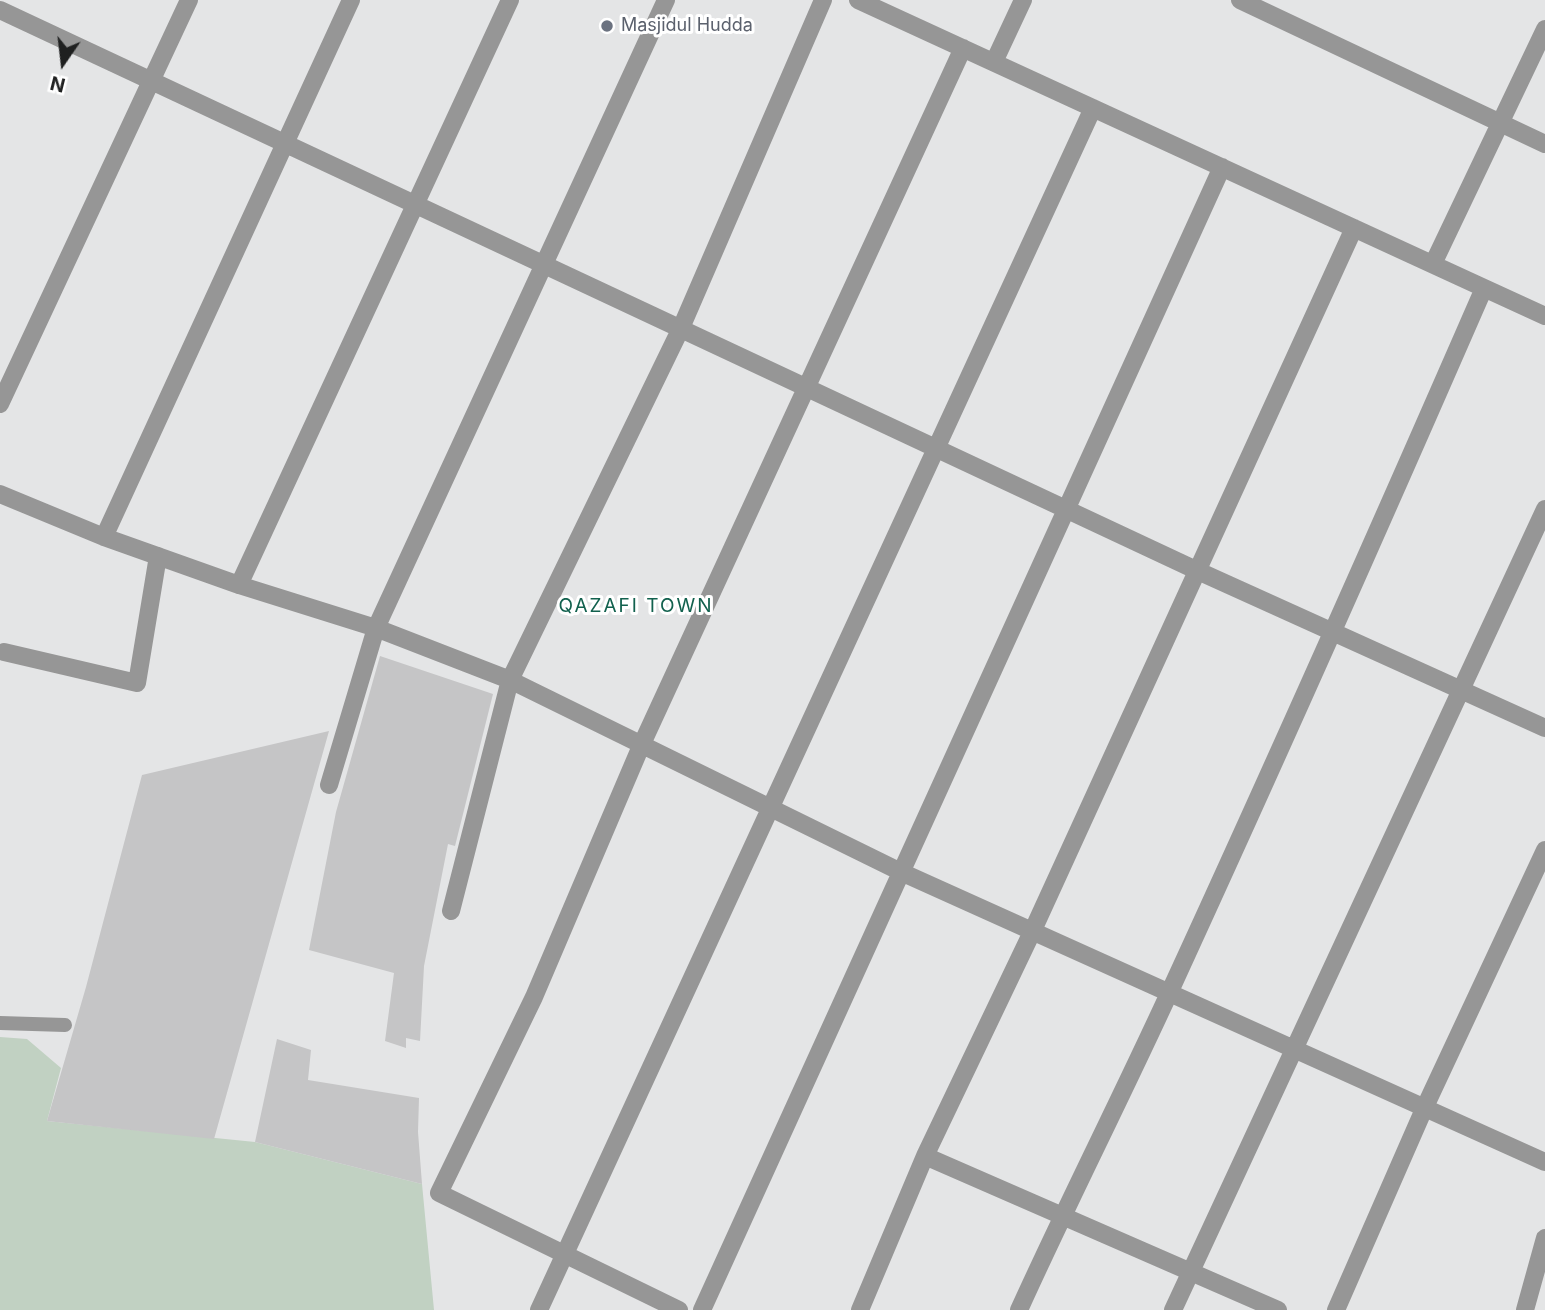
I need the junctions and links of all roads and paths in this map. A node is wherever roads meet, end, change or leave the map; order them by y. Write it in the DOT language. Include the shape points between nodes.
graph roads {
  1 [pos="189,0"];
  2 [pos="351,0"];
  3 [pos="510,0"];
  4 [pos="666,0"];
  5 [pos="823,0"];
  6 [pos="858,0"];
  7 [pos="1023,0"];
  8 [pos="1240,0"];
  9 [pos="0,10"];
  10 [pos="1545,29"];
  11 [pos="962,48"];
  12 [pos="994,62"];
  13 [pos="151,81"];
  14 [pos="1093,108"];
  15 [pos="1500,123"];
  16 [pos="283,144"];
  17 [pos="1545,144"];
  18 [pos="1222,167"];
  19 [pos="414,206"];
  20 [pos="1354,228"];
  21 [pos="543,264"];
  22 [pos="1433,264"];
  23 [pos="1484,288"];
  24 [pos="1545,316"];
  25 [pos="681,328"];
  26 [pos="806,387"];
  27 [pos="0,404"];
  28 [pos="936,448"];
  29 [pos="0,494"];
  30 [pos="1545,509"];
  31 [pos="1068,510"];
  32 [pos="104,537"];
  33 [pos="158,556"];
  34 [pos="1198,572"];
  35 [pos="239,585"];
  36 [pos="376,628"];
  37 [pos="1334,633"];
  38 [pos="4,652"];
  39 [pos="510,680"];
  40 [pos="1460,689"];
  41 [pos="1545,728"];
  42 [pos="641,746"];
  43 [pos="329,785"];
  44 [pos="770,809"];
  45 [pos="1545,850"];
  46 [pos="901,872"];
  47 [pos="451,911"];
  48 [pos="1033,930"];
  49 [pos="1169,993"];
  50 [pos="0,1023"];
  51 [pos="65,1025"];
  52 [pos="1293,1048"];
  53 [pos="1424,1109"];
  54 [pos="925,1156"];
  55 [pos="1545,1162"];
  56 [pos="1062,1215"];
  57 [pos="1545,1238"];
  58 [pos="565,1254"];
  59 [pos="1189,1271"];
  60 [pos="539,1310"];
  61 [pos="679,1310"];
  62 [pos="702,1310"];
  63 [pos="860,1310"];
  64 [pos="1019,1310"];
  65 [pos="1173,1310"];
  66 [pos="1278,1310"];
  67 [pos="1336,1310"];
  68 [pos="1525,1310"];
  1 -- 13 [label="street"];
  2 -- 16 [label="street"];
  3 -- 19 [label="street"];
  4 -- 21 [label="street"];
  5 -- 25 [label="street"];
  6 -- 11 [label="street"];
  7 -- 12 [label="street"];
  8 -- 15 [label="street"];
  9 -- 13 [label="street"];
  10 -- 15 [label="street"];
  11 -- 12 [label="street"];
  11 -- 26 [label="street"];
  12 -- 14 [label="street"];
  13 -- 16 [label="street"];
  13 -- 27 [label="street"];
  14 -- 18 [label="street"];
  14 -- 28 [label="street"];
  15 -- 17 [label="street"];
  15 -- 22 [label="street"];
  16 -- 19 [label="street"];
  16 -- 32 [label="street"];
  18 -- 20 [label="street"];
  18 -- 31 [label="street"];
  19 -- 21 [label="street"];
  19 -- 35 [label="street"];
  20 -- 22 [label="street"];
  20 -- 34 [label="street"];
  21 -- 25 [label="street"];
  21 -- 36 [label="street"];
  22 -- 23 [label="street"];
  23 -- 24 [label="street"];
  23 -- 37 [label="street"];
  25 -- 26 [label="street"];
  25 -- 39 [label="street"];
  26 -- 28 [label="street"];
  26 -- 42 [label="street"];
  28 -- 31 [label="street"];
  28 -- 44 [label="street"];
  29 -- 32 [label="street"];
  30 -- 40 [label="street"];
  31 -- 34 [label="street"];
  31 -- 46 [label="street"];
  32 -- 33 [label="street"];
  33 -- 35 [label="street"];
  33 -- 38 [label="street" via="137,683"];
  34 -- 37 [label="street"];
  34 -- 48 [label="street"];
  35 -- 36 [label="street"];
  36 -- 39 [label="street"];
  36 -- 43 [label="street"];
  37 -- 40 [label="street"];
  37 -- 49 [label="street"];
  39 -- 42 [label="street"];
  39 -- 47 [label="street"];
  40 -- 41 [label="street"];
  40 -- 52 [label="street"];
  42 -- 44 [label="street"];
  42 -- 58 [label="street" via="534,997 439,1193"];
  44 -- 46 [label="street"];
  44 -- 58 [label="street"];
  45 -- 53 [label="street"];
  46 -- 48 [label="street"];
  46 -- 62 [label="street"];
  48 -- 49 [label="street"];
  48 -- 54 [label="street"];
  49 -- 52 [label="street"];
  49 -- 56 [label="street"];
  50 -- 51 [label="lane"];
  52 -- 53 [label="street"];
  52 -- 59 [label="street"];
  53 -- 55 [label="street"];
  53 -- 67 [label="street"];
  54 -- 56 [label="street"];
  54 -- 63 [label="street"];
  56 -- 59 [label="street"];
  56 -- 64 [label="street"];
  57 -- 68 [label="street"];
  58 -- 60 [label="street"];
  58 -- 61 [label="street"];
  59 -- 65 [label="street"];
  59 -- 66 [label="street"];
}
